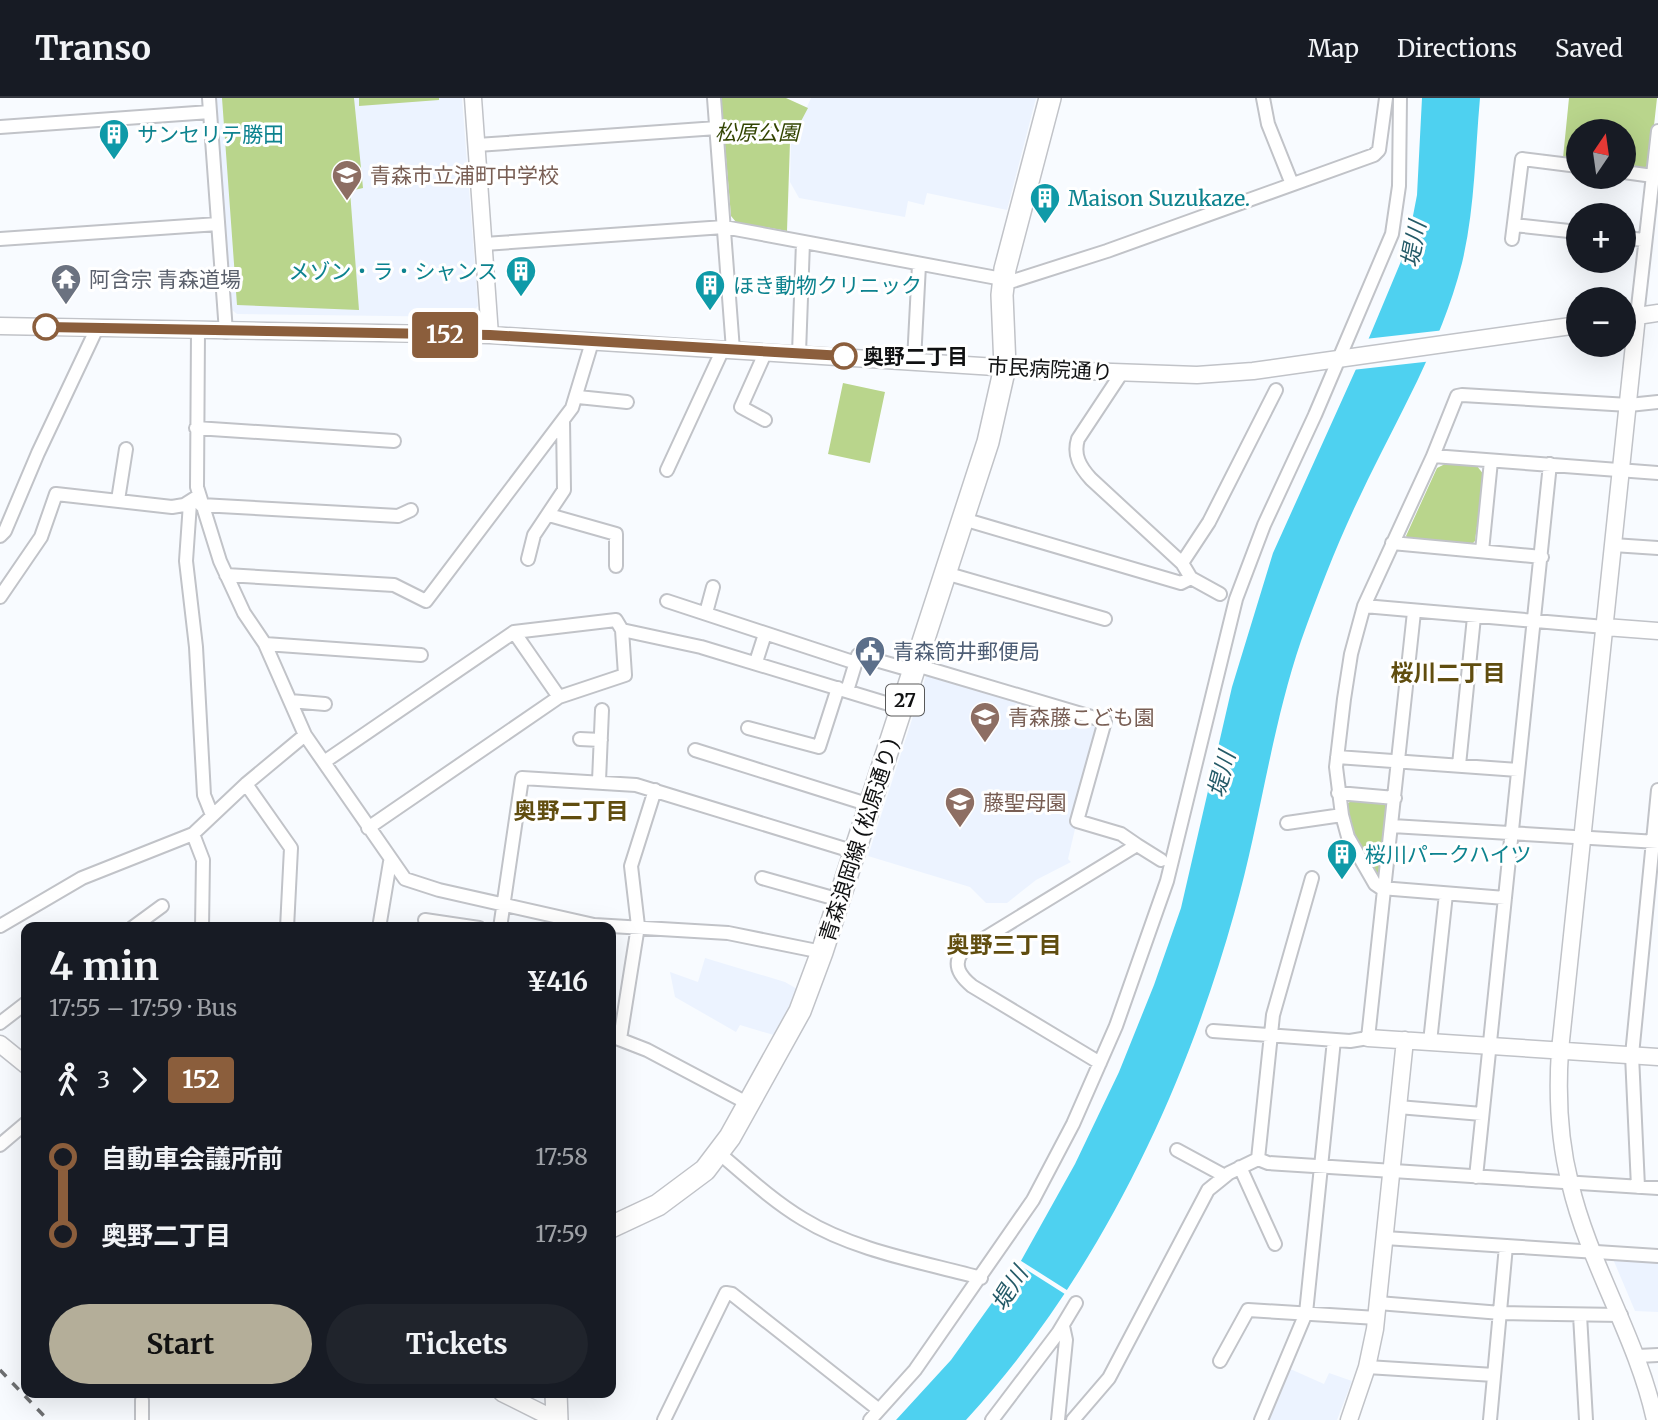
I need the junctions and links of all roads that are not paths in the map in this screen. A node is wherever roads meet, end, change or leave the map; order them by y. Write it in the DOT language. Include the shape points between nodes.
graph roads {
  1 [pos="209,98"];
  2 [pos="473,98"];
  3 [pos="714,98"];
  4 [pos="1049,98"];
  5 [pos="1262,98"];
  6 [pos="1386,98"];
  7 [pos="1400,98"];
  8 [pos="210,112"];
  9 [pos="0,127"];
  10 [pos="717,128"];
  11 [pos="1658,137"];
  12 [pos="477,145"];
  13 [pos="1566,164"];
  14 [pos="1636,174"];
  15 [pos="1653,176"];
  16 [pos="1292,184"];
  17 [pos="218,223"];
  18 [pos="1514,225"];
  19 [pos="724,227"];
  20 [pos="1566,231"];
  21 [pos="1512,239"];
  22 [pos="1636,239"];
  23 [pos="0,240"];
  24 [pos="1645,240"];
  25 [pos="803,242"];
  26 [pos="484,244"];
  27 [pos="919,265"];
  28 [pos="1003,281"];
  29 [pos="1636,290"];
  30 [pos="1658,313"];
  31 [pos="1636,316"];
  32 [pos="0,326"];
  33 [pos="1566,327"];
  34 [pos="97,328"];
  35 [pos="198,331"];
  36 [pos="226,332"];
  37 [pos="490,335"];
  38 [pos="593,342"];
  39 [pos="728,350"];
  40 [pos="766,351"];
  41 [pos="799,353"];
  42 [pos="1630,357"];
  43 [pos="1341,358"];
  44 [pos="914,361"];
  45 [pos="1005,367"];
  46 [pos="1121,374"];
  47 [pos="1276,390"];
  48 [pos="578,397"];
  49 [pos="627,402"];
  50 [pos="1658,402"];
  51 [pos="1629,405"];
  52 [pos="563,420"];
  53 [pos="765,420"];
  54 [pos="196,428"];
  55 [pos="394,441"];
  56 [pos="125,449"];
  57 [pos="1433,456"];
  58 [pos="1491,461"];
  59 [pos="1550,464"];
  60 [pos="667,470"];
  61 [pos="1622,470"];
  62 [pos="1658,473"];
  63 [pos="118,500"];
  64 [pos="196,501"];
  65 [pos="411,510"];
  66 [pos="549,515"];
  67 [pos="963,519"];
  68 [pos="0,536"];
  69 [pos="1392,543"];
  70 [pos="1613,545"];
  71 [pos="1658,548"];
  72 [pos="1482,551"];
  73 [pos="1542,557"];
  74 [pos="528,559"];
  75 [pos="1182,563"];
  76 [pos="616,566"];
  77 [pos="945,573"];
  78 [pos="226,575"];
  79 [pos="1191,578"];
  80 [pos="713,587"];
  81 [pos="1220,594"];
  82 [pos="0,597"];
  83 [pos="667,601"];
  84 [pos="1364,606"];
  85 [pos="1414,612"];
  86 [pos="706,613"];
  87 [pos="1474,617"];
  88 [pos="1105,619"];
  89 [pos="1535,622"];
  90 [pos="1605,627"];
  91 [pos="622,630"];
  92 [pos="1658,631"];
  93 [pos="514,632"];
  94 [pos="765,634"];
  95 [pos="265,644"];
  96 [pos="421,655"];
  97 [pos="756,662"];
  98 [pos="856,663"];
  99 [pos="915,668"];
  100 [pos="842,690"];
  101 [pos="559,697"];
  102 [pos="290,701"];
  103 [pos="325,704"];
  104 [pos="902,708"];
  105 [pos="602,710"];
  106 [pos="748,728"];
  107 [pos="305,736"];
  108 [pos="580,739"];
  109 [pos="601,740"];
  110 [pos="695,750"];
  111 [pos="1337,757"];
  112 [pos="324,762"];
  113 [pos="1398,762"];
  114 [pos="1459,765"];
  115 [pos="1518,770"];
  116 [pos="598,780"];
  117 [pos="246,783"];
  118 [pos="654,790"];
  119 [pos="1658,790"];
  120 [pos="1338,793"];
  121 [pos="1395,798"];
  122 [pos="870,805"];
  123 [pos="212,815"];
  124 [pos="1342,815"];
  125 [pos="1287,823"];
  126 [pos="1392,826"];
  127 [pos="368,828"];
  128 [pos="1511,833"];
  129 [pos="193,834"];
  130 [pos="1583,837"];
  131 [pos="1655,842"];
  132 [pos="1138,845"];
  133 [pos="855,852"];
  134 [pos="1161,860"];
  135 [pos="390,862"];
  136 [pos="762,878"];
  137 [pos="1312,878"];
  138 [pos="1384,889"];
  139 [pos="1446,894"];
  140 [pos="1505,898"];
  141 [pos="839,900"];
  142 [pos="505,903"];
  143 [pos="162,906"];
  144 [pos="1652,908"];
  145 [pos="425,920"];
  146 [pos="140,922"];
  147 [pos="202,922"];
  148 [pos="288,922"];
  149 [pos="380,922"];
  150 [pos="438,922"];
  151 [pos="501,922"];
  152 [pos="582,922"];
  153 [pos="0,926"];
  154 [pos="616,926"];
  155 [pos="638,926"];
  156 [pos="822,953"];
  157 [pos="21,1007"];
  158 [pos="0,1023"];
  159 [pos="1213,1031"];
  160 [pos="616,1032"];
  161 [pos="1270,1035"];
  162 [pos="616,1037"];
  163 [pos="1368,1038"];
  164 [pos="1334,1040"];
  165 [pos="1405,1040"];
  166 [pos="1430,1042"];
  167 [pos="0,1044"];
  168 [pos="1489,1045"];
  169 [pos="1560,1050"];
  170 [pos="1632,1055"];
  171 [pos="1658,1057"];
  172 [pos="21,1061"];
  173 [pos="1100,1063"];
  174 [pos="749,1104"];
  175 [pos="1398,1107"];
  176 [pos="1482,1114"];
  177 [pos="21,1127"];
  178 [pos="0,1145"];
  179 [pos="1177,1150"];
  180 [pos="719,1153"];
  181 [pos="1258,1159"];
  182 [pos="1240,1167"];
  183 [pos="1322,1167"];
  184 [pos="1392,1171"];
  185 [pos="1224,1176"];
  186 [pos="1476,1177"];
  187 [pos="1570,1184"];
  188 [pos="1638,1187"];
  189 [pos="1658,1188"];
  190 [pos="616,1225"];
  191 [pos="1385,1238"];
  192 [pos="1275,1244"];
  193 [pos="1506,1246"];
  194 [pos="1595,1252"];
  195 [pos="1658,1256"];
  196 [pos="981,1278"];
  197 [pos="1076,1303"];
  198 [pos="1378,1310"];
  199 [pos="1306,1313"];
  200 [pos="1501,1313"];
  201 [pos="1580,1315"];
  202 [pos="1621,1315"];
  203 [pos="1063,1325"];
  204 [pos="1658,1355"];
  205 [pos="1638,1356"];
  206 [pos="1220,1361"];
  207 [pos="1367,1367"];
  208 [pos="1494,1375"];
  209 [pos="512,1398"];
  210 [pos="556,1398"];
  211 [pos="142,1400"];
  212 [pos="879,1410"];
  213 [pos="142,1420"];
  214 [pos="556,1420"];
  215 [pos="664,1420"];
  216 [pos="870,1420"];
  217 [pos="992,1420"];
  218 [pos="1058,1420"];
  219 [pos="1073,1420"];
  220 [pos="1261,1420"];
  221 [pos="1349,1420"];
  222 [pos="1490,1420"];
  223 [pos="1586,1420"];
  224 [pos="1655,1420"];
  1 -- 8 [label="street"];
  2 -- 12 [label="street"];
  3 -- 10 [label="street"];
  4 -- 28 [label="main road, 青森浪岡線 (松原通り) / 27"];
  5 -- 16 [label="street"];
  6 -- 16 [label="street" via="1379,150 1374,155"];
  7 -- 43 [label="street" via="1399,186 1392,234"];
  8 -- 9 [label="street"];
  8 -- 17 [label="street"];
  10 -- 12 [label="street"];
  10 -- 19 [label="street"];
  11 -- 15 [label="street"];
  12 -- 26 [label="street"];
  13 -- 18 [label="street" via="1522,159"];
  14 -- 15 [label="street"];
  15 -- 24 [label="street"];
  16 -- 28 [label="street" via="1074,262"];
  17 -- 23 [label="street"];
  17 -- 36 [label="street"];
  18 -- 20 [label="street"];
  18 -- 21 [label="street"];
  19 -- 25 [label="street"];
  19 -- 26 [label="street"];
  19 -- 39 [label="street"];
  22 -- 24 [label="street"];
  24 -- 29 [label="street"];
  25 -- 27 [label="street"];
  25 -- 41 [label="street"];
  26 -- 37 [label="street"];
  27 -- 28 [label="street"];
  27 -- 44 [label="street"];
  28 -- 45 [label="main road, 青森浪岡線 (松原通り) / 27"];
  30 -- 31 [label="street"];
  32 -- 34 [label="street, 市民病院通り"];
  33 -- 43 [label="street, 市民病院通り"];
  34 -- 35 [label="street, 市民病院通り"];
  34 -- 68 [label="street"];
  35 -- 36 [label="street, 市民病院通り"];
  35 -- 54 [label="street"];
  36 -- 37 [label="street, 市民病院通り"];
  37 -- 38 [label="street, 市民病院通り"];
  38 -- 39 [label="street, 市民病院通り"];
  38 -- 48 [label="street"];
  39 -- 40 [label="street, 市民病院通り"];
  39 -- 60 [label="street"];
  40 -- 41 [label="street, 市民病院通り"];
  40 -- 53 [label="street" via="741,407"];
  41 -- 44 [label="street, 市民病院通り"];
  42 -- 51 [label="street"];
  43 -- 46 [label="street, 市民病院通り" via="1225,373"];
  43 -- 173 [label="street" via="1264,525 1236,599 1157,915"];
  44 -- 45 [label="street, 市民病院通り"];
  45 -- 46 [label="street, 市民病院通り"];
  45 -- 67 [label="main road, 青森浪岡線 (松原通り) / 27" via="991,431"];
  46 -- 75 [label="street" via="1078,439 1075,451 1091,479"];
  47 -- 75 [label="street" via="1209,522"];
  48 -- 49 [label="street"];
  48 -- 52 [label="street"];
  50 -- 51 [label="street"];
  51 -- 57 [label="street" via="1457,396"];
  51 -- 61 [label="street"];
  52 -- 66 [label="street" via="564,490"];
  52 -- 78 [label="street" via="426,601 394,585"];
  54 -- 55 [label="street"];
  54 -- 64 [label="street"];
  56 -- 63 [label="street"];
  57 -- 58 [label="street"];
  57 -- 69 [label="street"];
  58 -- 59 [label="street"];
  58 -- 72 [label="street"];
  59 -- 61 [label="street"];
  59 -- 73 [label="street"];
  61 -- 62 [label="street"];
  61 -- 70 [label="street"];
  63 -- 64 [label="street" via="172,507"];
  63 -- 82 [label="street" via="56,494 41,537"];
  64 -- 65 [label="street" via="398,516"];
  64 -- 78 [label="street"];
  64 -- 123 [label="street" via="186,561 196,647 204,801"];
  66 -- 74 [label="street" via="534,535"];
  66 -- 76 [label="street" via="616,534"];
  67 -- 77 [label="main road, 青森浪岡線 (松原通り) / 27"];
  67 -- 79 [label="street" via="1141,573 1181,583"];
  69 -- 72 [label="street"];
  69 -- 84 [label="street"];
  70 -- 71 [label="street"];
  70 -- 90 [label="street"];
  72 -- 73 [label="street"];
  73 -- 89 [label="street"];
  75 -- 79 [label="street"];
  77 -- 88 [label="street"];
  77 -- 99 [label="main road, 青森浪岡線 (松原通り) / 27"];
  78 -- 95 [label="street"];
  79 -- 81 [label="street"];
  80 -- 86 [label="street"];
  83 -- 86 [label="street"];
  84 -- 85 [label="street"];
  84 -- 111 [label="street" via="1348,670"];
  85 -- 87 [label="street"];
  85 -- 113 [label="street"];
  86 -- 94 [label="street"];
  87 -- 89 [label="street"];
  87 -- 114 [label="street"];
  89 -- 90 [label="street"];
  89 -- 115 [label="street"];
  90 -- 92 [label="street"];
  90 -- 130 [label="street"];
  91 -- 93 [label="street" via="616,620"];
  91 -- 97 [label="street"];
  91 -- 101 [label="street" via="625,675"];
  93 -- 101 [label="street"];
  93 -- 112 [label="street"];
  94 -- 97 [label="street"];
  94 -- 98 [label="street"];
  95 -- 96 [label="street"];
  95 -- 102 [label="street"];
  97 -- 100 [label="street"];
  98 -- 99 [label="street" via="862,655"];
  98 -- 100 [label="street"];
  99 -- 104 [label="main road, 青森浪岡線 (松原通り) / 27"];
  99 -- 132 [label="street" via="1105,721 1077,821 1121,834"];
  100 -- 104 [label="street"];
  100 -- 106 [label="street" via="819,747"];
  101 -- 127 [label="street"];
  102 -- 103 [label="street"];
  102 -- 107 [label="street"];
  104 -- 122 [label="main road, 青森浪岡線 (松原通り) / 27"];
  105 -- 109 [label="street"];
  107 -- 112 [label="street"];
  107 -- 117 [label="street"];
  108 -- 109 [label="street"];
  109 -- 116 [label="street"];
  110 -- 122 [label="street"];
  111 -- 113 [label="street"];
  111 -- 120 [label="street"];
  112 -- 127 [label="street"];
  113 -- 114 [label="street"];
  113 -- 121 [label="street"];
  114 -- 115 [label="street"];
  115 -- 128 [label="street"];
  116 -- 118 [label="street"];
  116 -- 142 [label="street" via="520,779"];
  117 -- 123 [label="street"];
  117 -- 148 [label="street" via="290,848"];
  118 -- 133 [label="street"];
  118 -- 155 [label="street" via="631,866"];
  119 -- 131 [label="street"];
  120 -- 121 [label="street"];
  120 -- 124 [label="street"];
  121 -- 126 [label="street"];
  122 -- 133 [label="main road, 青森浪岡線 (松原通り) / 27"];
  123 -- 129 [label="street"];
  124 -- 125 [label="street"];
  124 -- 138 [label="street" via="1367,871"];
  126 -- 128 [label="street"];
  126 -- 138 [label="street"];
  127 -- 135 [label="street"];
  128 -- 130 [label="street"];
  128 -- 140 [label="street"];
  129 -- 147 [label="street" via="203,860"];
  129 -- 153 [label="street" via="82,878"];
  130 -- 131 [label="street"];
  130 -- 169 [label="street"];
  131 -- 144 [label="street"];
  132 -- 134 [label="street"];
  132 -- 173 [label="street" via="958,957 959,973 972,986"];
  133 -- 141 [label="main road, 青森浪岡線 (松原通り) / 27"];
  135 -- 142 [label="street" via="405,879 419,885"];
  135 -- 149 [label="street"];
  136 -- 141 [label="street"];
  137 -- 161 [label="street"];
  138 -- 139 [label="street"];
  138 -- 163 [label="street"];
  139 -- 140 [label="street"];
  139 -- 166 [label="street"];
  140 -- 168 [label="street"];
  141 -- 156 [label="main road, 青森浪岡線 (松原通り) / 27"];
  142 -- 151 [label="street"];
  142 -- 152 [label="street"];
  143 -- 146 [label="street"];
  144 -- 170 [label="street"];
  145 -- 150 [label="street"];
  154 -- 155 [label="street"];
  155 -- 156 [label="street" via="728,933"];
  155 -- 160 [label="street"];
  156 -- 174 [label="main road, 青森浪岡線 (松原通り) / 27" via="800,1011"];
  157 -- 158 [label="street"];
  159 -- 161 [label="street"];
  161 -- 164 [label="street"];
  161 -- 181 [label="street"];
  162 -- 174 [label="street"];
  163 -- 164 [label="street"];
  163 -- 165 [label="street"];
  164 -- 183 [label="street"];
  165 -- 166 [label="street"];
  165 -- 175 [label="street"];
  166 -- 168 [label="street"];
  167 -- 172 [label="street"];
  168 -- 169 [label="street"];
  168 -- 176 [label="street"];
  169 -- 170 [label="street"];
  169 -- 187 [label="street" via="1559,1114"];
  170 -- 171 [label="street"];
  170 -- 188 [label="street"];
  173 -- 196 [label="street" via="1038,1191"];
  174 -- 180 [label="main road, 青森浪岡線 (松原通り) / 27"];
  175 -- 176 [label="street"];
  175 -- 184 [label="street"];
  176 -- 186 [label="street"];
  177 -- 178 [label="street"];
  179 -- 185 [label="street"];
  180 -- 190 [label="main road, 青森浪岡線 (松原通り) / 27" via="705,1170 658,1205"];
  180 -- 196 [label="street" via="771,1197 819,1227"];
  181 -- 182 [label="street"];
  181 -- 183 [label="street"];
  182 -- 185 [label="street"];
  182 -- 192 [label="street"];
  183 -- 184 [label="street"];
  183 -- 199 [label="street"];
  184 -- 186 [label="street"];
  184 -- 191 [label="street"];
  185 -- 219 [label="street" via="1208,1190 1109,1378"];
  186 -- 187 [label="street"];
  187 -- 188 [label="street"];
  187 -- 194 [label="street"];
  188 -- 189 [label="street"];
  191 -- 193 [label="street"];
  191 -- 198 [label="street"];
  193 -- 194 [label="street"];
  193 -- 200 [label="street"];
  194 -- 195 [label="street"];
  194 -- 202 [label="street"];
  196 -- 212 [label="street" via="915,1370"];
  197 -- 203 [label="street"];
  198 -- 199 [label="street"];
  198 -- 200 [label="street"];
  198 -- 207 [label="street"];
  199 -- 206 [label="street" via="1245,1311"];
  199 -- 220 [label="street"];
  200 -- 201 [label="street"];
  200 -- 208 [label="street"];
  201 -- 202 [label="street"];
  201 -- 223 [label="street"];
  202 -- 205 [label="street"];
  203 -- 217 [label="street"];
  203 -- 218 [label="street" via="1066,1340"];
  204 -- 205 [label="street"];
  205 -- 224 [label="street"];
  207 -- 208 [label="street"];
  207 -- 221 [label="street"];
  208 -- 222 [label="street"];
  209 -- 214 [label="street"];
  210 -- 214 [label="main road"];
  211 -- 213 [label="street"];
  212 -- 215 [label="street" via="726,1293"];
  212 -- 216 [label="street"];
}
